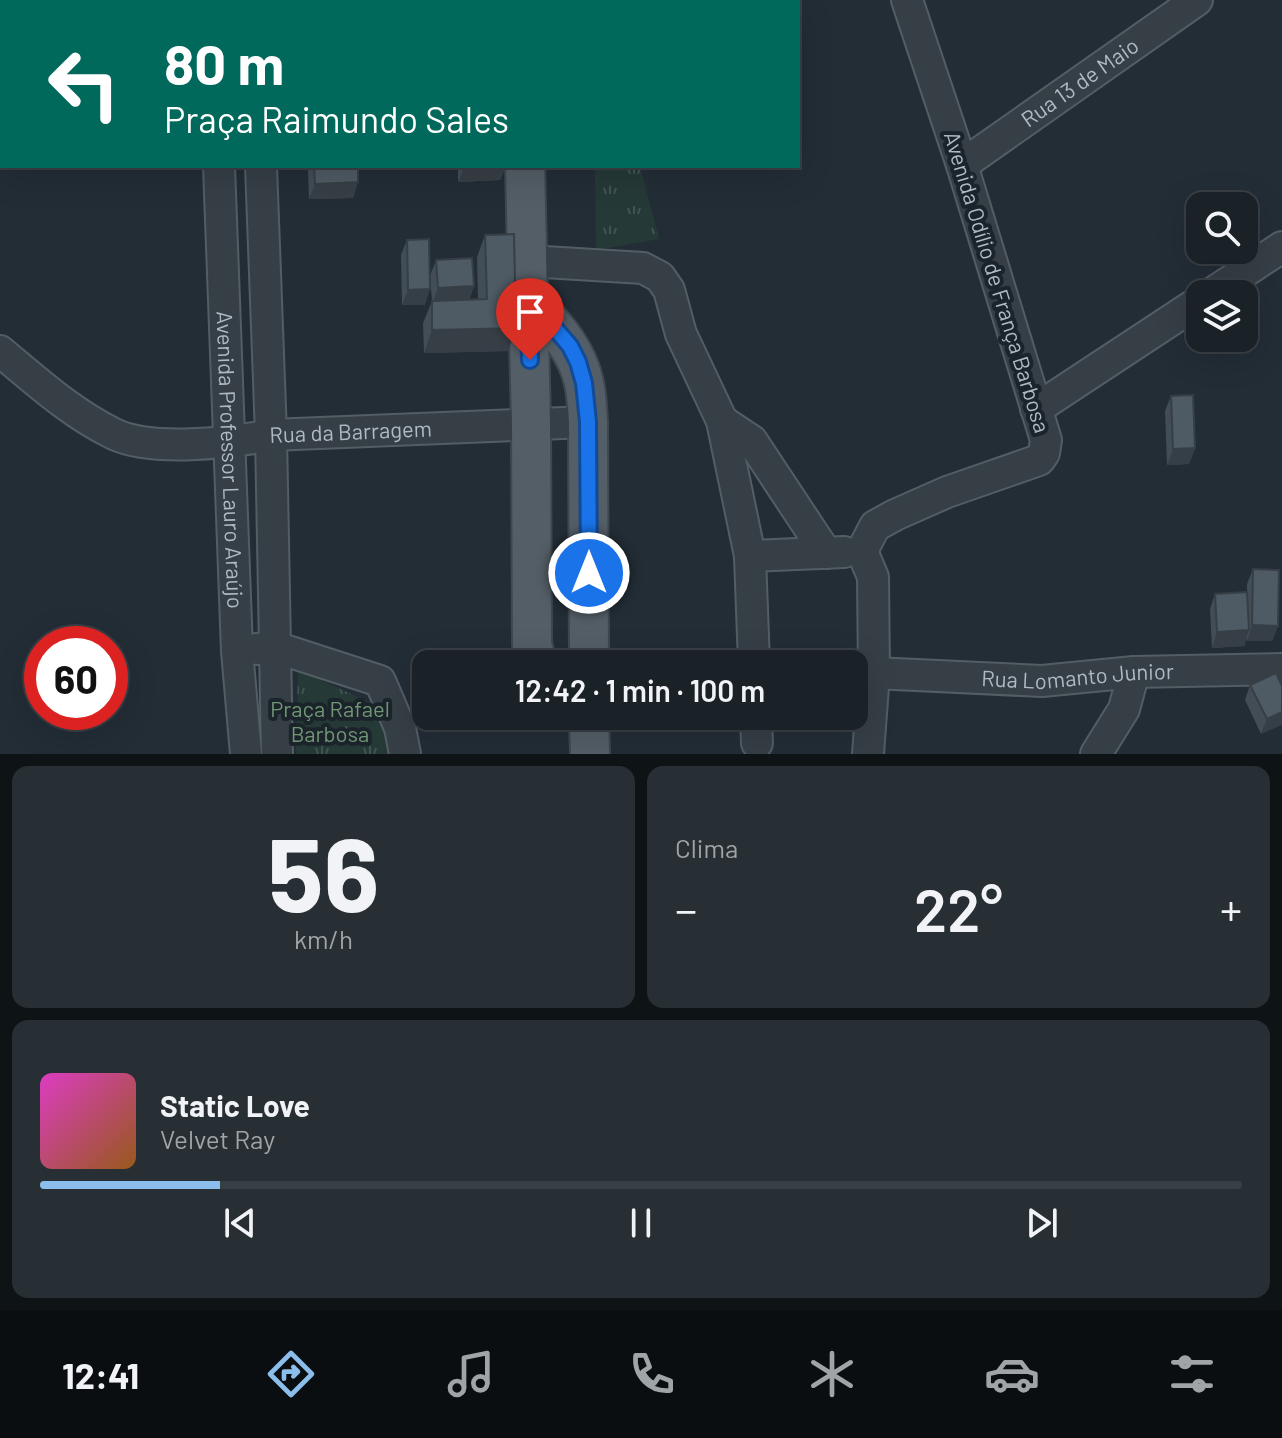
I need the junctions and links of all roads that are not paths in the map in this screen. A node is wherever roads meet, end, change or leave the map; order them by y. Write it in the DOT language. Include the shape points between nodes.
graph roads {
  1 [pos="907,0"];
  2 [pos="1197,0"];
  3 [pos="962,165"];
  4 [pos="219,168"];
  5 [pos="261,168"];
  6 [pos="525,168"];
  7 [pos="1282,247"];
  8 [pos="528,279"];
  9 [pos="1232,280"];
  10 [pos="1186,310"];
  11 [pos="0,351"];
  12 [pos="1036,409"];
  13 [pos="722,421"];
  14 [pos="588,422"];
  15 [pos="531,423"];
  16 [pos="271,435"];
  17 [pos="230,442"];
  18 [pos="862,551"];
  19 [pos="826,553"];
  20 [pos="750,556"];
  21 [pos="275,647"];
  22 [pos="534,650"];
  23 [pos="589,650"];
  24 [pos="753,650"];
  25 [pos="237,651"];
  26 [pos="1282,669"];
  27 [pos="1134,672"];
  28 [pos="874,673"];
  29 [pos="246,754"];
  30 [pos="277,754"];
  31 [pos="405,754"];
  32 [pos="868,754"];
  33 [pos="1096,754"];
  1 -- 3 [label="street, Avenida Odílio de França Barbosa"];
  2 -- 3 [label="street, Rua 13 de Maio"];
  3 -- 12 [label="street, Avenida Odílio de França Barbosa"];
  4 -- 17 [label="street, Avenida Professor Lauro Araújo"];
  5 -- 16 [label="street, Avenida Professor Lauro Araújo"];
  6 -- 8 [label="main road"];
  7 -- 9 [label="street"];
  8 -- 13 [label="street" via="643,268 660,277"];
  8 -- 14 [label="main road" via="578,362"];
  8 -- 15 [label="main road"];
  10 -- 12 [label="street"];
  11 -- 17 [label="street, Rua da Barragem" via="58,400 115,435 149,444"];
  12 -- 18 [label="street, Avenida Odílio de França Barbosa" via="1046,440 1039,460 895,515 875,526"];
  13 -- 19 [label="street" via="752,441"];
  13 -- 20 [label="street"];
  14 -- 15 [label="street, Rua da Barragem"];
  14 -- 23 [label="main road"];
  15 -- 16 [label="street, Rua da Barragem"];
  15 -- 22 [label="main road"];
  16 -- 17 [label="street, Rua da Barragem"];
  16 -- 21 [label="street, Avenida Professor Lauro Araújo"];
  17 -- 25 [label="street, Avenida Professor Lauro Araújo"];
  18 -- 19 [label="street"];
  18 -- 28 [label="street" via="873,577"];
  19 -- 20 [label="street"];
  20 -- 24 [label="street"];
  21 -- 25 [label="street"];
  21 -- 30 [label="street, Avenida Professor Lauro Araújo"];
  21 -- 31 [label="street" via="380,681"];
  25 -- 29 [label="street, Avenida Professor Lauro Araújo"];
  26 -- 27 [label="street, Rua Lomanto Junior"];
  27 -- 28 [label="street, Rua Lomanto Junior" via="1042,681"];
  27 -- 33 [label="street" via="1124,709"];
  28 -- 32 [label="street"];
}
